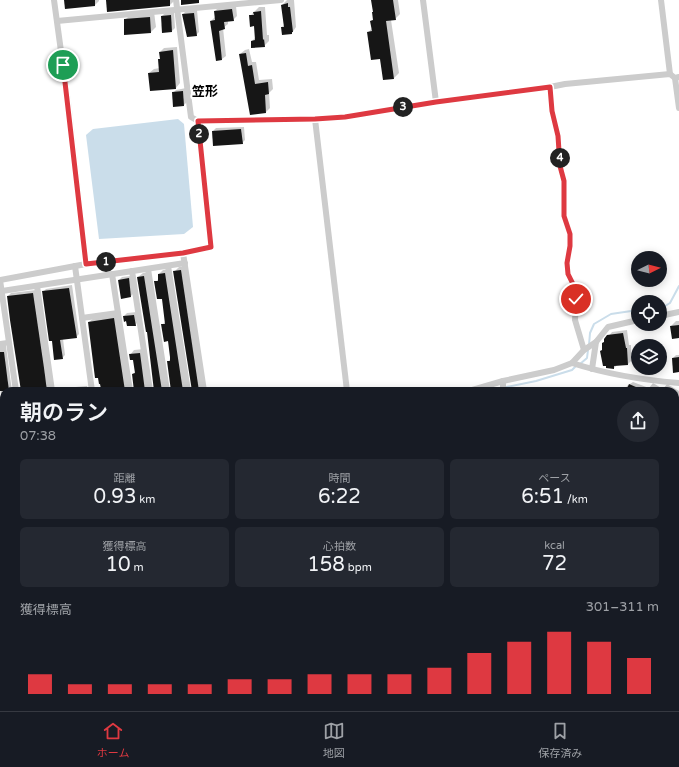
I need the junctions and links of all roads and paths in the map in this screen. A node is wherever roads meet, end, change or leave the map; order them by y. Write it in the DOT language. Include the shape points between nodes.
graph roads {
  1 [pos="54,0"];
  2 [pos="176,0"];
  3 [pos="281,0"];
  4 [pos="423,0"];
  5 [pos="661,0"];
  6 [pos="177,10"];
  7 [pos="57,20"];
  8 [pos="675,76"];
  9 [pos="550,87"];
  10 [pos="436,102"];
  11 [pos="679,108"];
  12 [pos="315,119"];
  13 [pos="198,121"];
  14 [pos="183,253"];
  15 [pos="185,263"];
  16 [pos="86,264"];
  17 [pos="75,266"];
  18 [pos="168,266"];
  19 [pos="148,269"];
  20 [pos="132,271"];
  21 [pos="112,274"];
  22 [pos="0,280"];
  23 [pos="77,280"];
  24 [pos="37,286"];
  25 [pos="2,291"];
  26 [pos="679,312"];
  27 [pos="118,313"];
  28 [pos="667,315"];
  29 [pos="82,318"];
  30 [pos="631,322"];
  31 [pos="596,342"];
  32 [pos="584,350"];
  33 [pos="572,363"];
  34 [pos="592,369"];
  35 [pos="503,381"];
  36 [pos="679,383"];
  37 [pos="15,387"];
  38 [pos="51,387"];
  39 [pos="91,387"];
  40 [pos="129,387"];
  41 [pos="149,387"];
  42 [pos="166,387"];
  43 [pos="187,387"];
  44 [pos="203,387"];
  45 [pos="347,387"];
  46 [pos="483,387"];
  47 [pos="503,387"];
  1 -- 7 [label="street"];
  2 -- 6 [label="street"];
  3 -- 6 [label="street"];
  4 -- 10 [label="street"];
  5 -- 8 [label="street"];
  6 -- 7 [label="street"];
  6 -- 13 [label="street" via="191,117"];
  7 -- 16 [label="street" via="70,110"];
  8 -- 9 [label="street"];
  8 -- 11 [label="street"];
  9 -- 10 [label="street"];
  9 -- 32 [label="street" via="564,181 564,216 570,234 568,274 575,288 575,320"];
  10 -- 12 [label="street" via="345,117"];
  12 -- 13 [label="street"];
  12 -- 45 [label="street"];
  13 -- 14 [label="street" via="211,247"];
  14 -- 15 [label="street"];
  14 -- 16 [label="street"];
  15 -- 18 [label="street"];
  15 -- 44 [label="street"];
  16 -- 17 [label="street"];
  17 -- 22 [label="street"];
  17 -- 23 [label="street"];
  18 -- 19 [label="street"];
  18 -- 43 [label="street"];
  19 -- 20 [label="street"];
  19 -- 42 [label="street"];
  20 -- 21 [label="street"];
  20 -- 41 [label="street"];
  21 -- 23 [label="street"];
  21 -- 27 [label="street"];
  22 -- 25 [label="street"];
  23 -- 24 [label="street"];
  23 -- 29 [label="street"];
  24 -- 25 [label="street"];
  24 -- 38 [label="street"];
  25 -- 37 [label="street"];
  26 -- 28 [label="street"];
  27 -- 29 [label="street"];
  27 -- 40 [label="street"];
  29 -- 39 [label="street"];
  30 -- 31 [label="street" via="608,328"];
  31 -- 32 [label="street"];
  31 -- 34 [label="street"];
  32 -- 33 [label="street"];
  33 -- 34 [label="street"];
  33 -- 35 [label="street" via="554,370"];
  34 -- 36 [label="street" via="626,377"];
  35 -- 46 [label="street"];
  35 -- 47 [label="street"];
}
